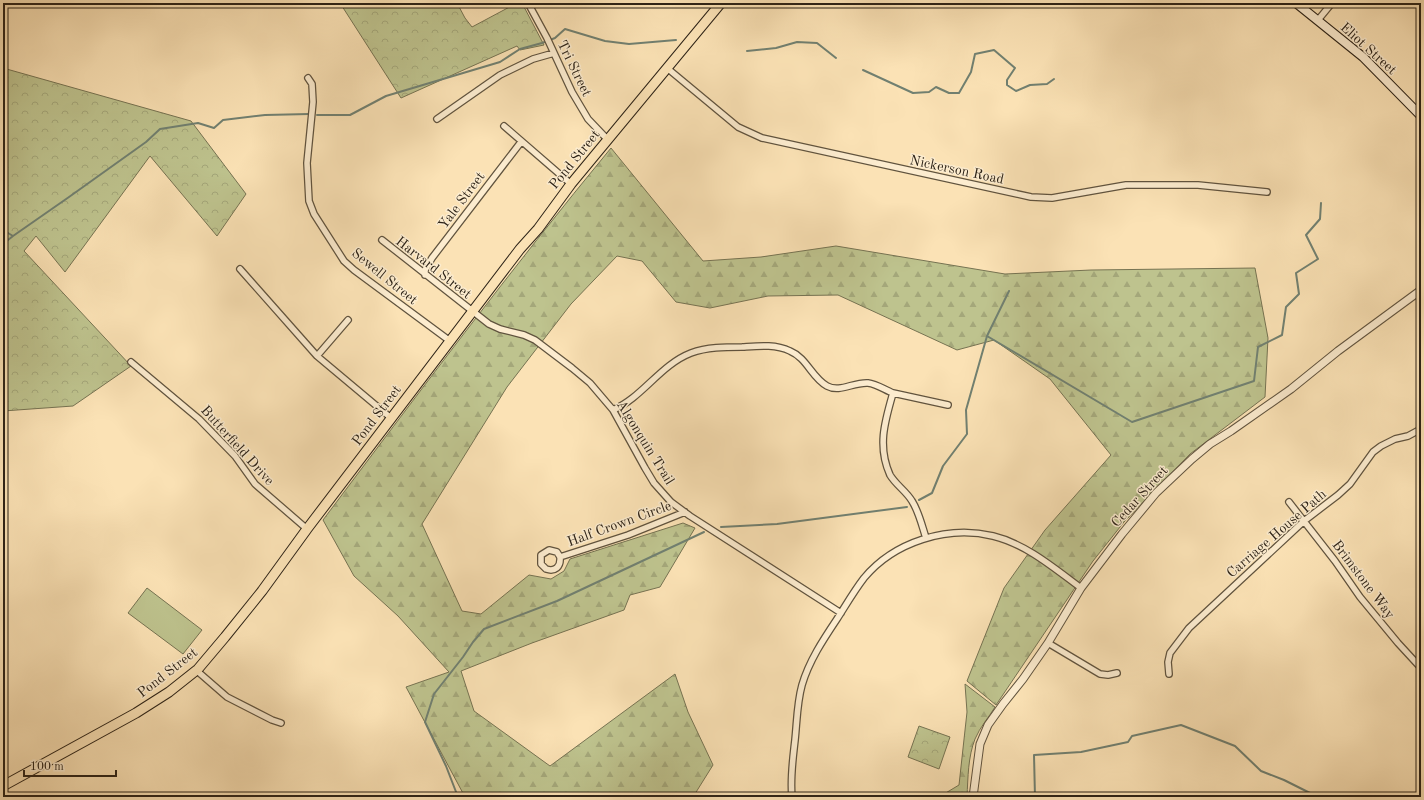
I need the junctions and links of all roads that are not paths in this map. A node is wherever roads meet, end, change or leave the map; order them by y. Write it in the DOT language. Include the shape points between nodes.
graph roads {
  1 [pos="528,3"];
  2 [pos="721,3"];
  3 [pos="1296,3"];
  4 [pos="1332,3"];
  5 [pos="1318,20"];
  6 [pos="554,53"];
  7 [pos="667,68"];
  8 [pos="308,78"];
  9 [pos="1421,116"];
  10 [pos="437,119"];
  11 [pos="504,126"];
  12 [pos="608,140"];
  13 [pos="522,142"];
  14 [pos="571,184"];
  15 [pos="1267,192"];
  16 [pos="382,240"];
  17 [pos="240,269"];
  18 [pos="425,275"];
  19 [pos="1421,290"];
  20 [pos="472,312"];
  21 [pos="348,320"];
  22 [pos="450,341"];
  23 [pos="317,356"];
  24 [pos="131,362"];
  25 [pos="893,394"];
  26 [pos="948,405"];
  27 [pos="613,410"];
  28 [pos="391,418"];
  29 [pos="1421,429"];
  30 [pos="1289,502"];
  31 [pos="685,512"];
  32 [pos="1304,521"];
  33 [pos="307,529"];
  34 [pos="926,538"];
  35 [pos="560,557"];
  36 [pos="1081,588"];
  37 [pos="841,612"];
  38 [pos="1048,643"];
  39 [pos="1421,668"];
  40 [pos="196,670"];
  41 [pos="1117,673"];
  42 [pos="1169,674"];
  43 [pos="281,722"];
  44 [pos="3,786"];
  45 [pos="792,797"];
  46 [pos="973,797"];
  1 -- 6 [label="street, Tri Street"];
  2 -- 7 [label="main road, Pond Street"];
  3 -- 5 [label="main road, Eliot Street"];
  4 -- 5 [label="street"];
  5 -- 9 [label="main road, Eliot Street" via="1363,57"];
  6 -- 10 [label="street" via="533,59 500,75"];
  6 -- 12 [label="street, Tri Street" via="582,110"];
  7 -- 12 [label="main road, Pond Street"];
  7 -- 15 [label="street, Nickerson Road" via="738,127 762,138 1031,197 1052,198 1126,185 1158,184"];
  8 -- 22 [label="street, Sewell Street" via="312,84 313,102 307,163 309,201 314,214 344,260 354,270"];
  11 -- 13 [label="street"];
  12 -- 14 [label="main road, Pond Street"];
  13 -- 14 [label="street"];
  13 -- 18 [label="street, Yale Street" via="432,258"];
  14 -- 20 [label="main road, Pond Street"];
  16 -- 18 [label="street, Harvard Street"];
  17 -- 23 [label="street"];
  18 -- 20 [label="street, Harvard Street"];
  19 -- 36 [label="street, Cedar Street" via="1291,389 1192,459 1156,493"];
  20 -- 22 [label="main road, Pond Street"];
  20 -- 27 [label="street, Algonquin Trail" via="488,324 535,340 581,375"];
  21 -- 23 [label="street"];
  22 -- 28 [label="main road, Pond Street"];
  23 -- 28 [label="street"];
  24 -- 33 [label="street, Butterfield Drive" via="195,415 235,456 255,484"];
  25 -- 26 [label="street"];
  25 -- 27 [label="street" via="868,383 839,389 827,386 798,355 783,348 711,348 692,352 674,362 627,403"];
  25 -- 34 [label="street" via="883,430 886,463 894,481 913,501"];
  27 -- 31 [label="street, Algonquin Trail" via="654,483 671,502"];
  28 -- 33 [label="main road, Pond Street"];
  29 -- 32 [label="street, Carriage House Path" via="1395,439 1373,452 1350,484"];
  30 -- 32 [label="street, Brimstone Way"];
  31 -- 35 [label="street, Half Crown Circle" via="628,535"];
  31 -- 37 [label="street, Algonquin Trail"];
  32 -- 39 [label="street, Brimstone Way" via="1360,597"];
  32 -- 42 [label="street, Carriage House Path" via="1189,628 1170,653"];
  33 -- 40 [label="main road, Pond Street" via="239,620"];
  34 -- 36 [label="street" via="957,533 993,536 1025,549"];
  34 -- 37 [label="street" via="899,549 886,558 864,578"];
  36 -- 38 [label="street, Cedar Street"];
  37 -- 45 [label="street" via="812,659 802,685 797,716"];
  38 -- 41 [label="street" via="1100,674"];
  38 -- 46 [label="street, Cedar Street" via="983,736 976,766"];
  40 -- 43 [label="street" via="227,697"];
  40 -- 44 [label="main road, Pond Street" via="169,692 136,713"];
}
